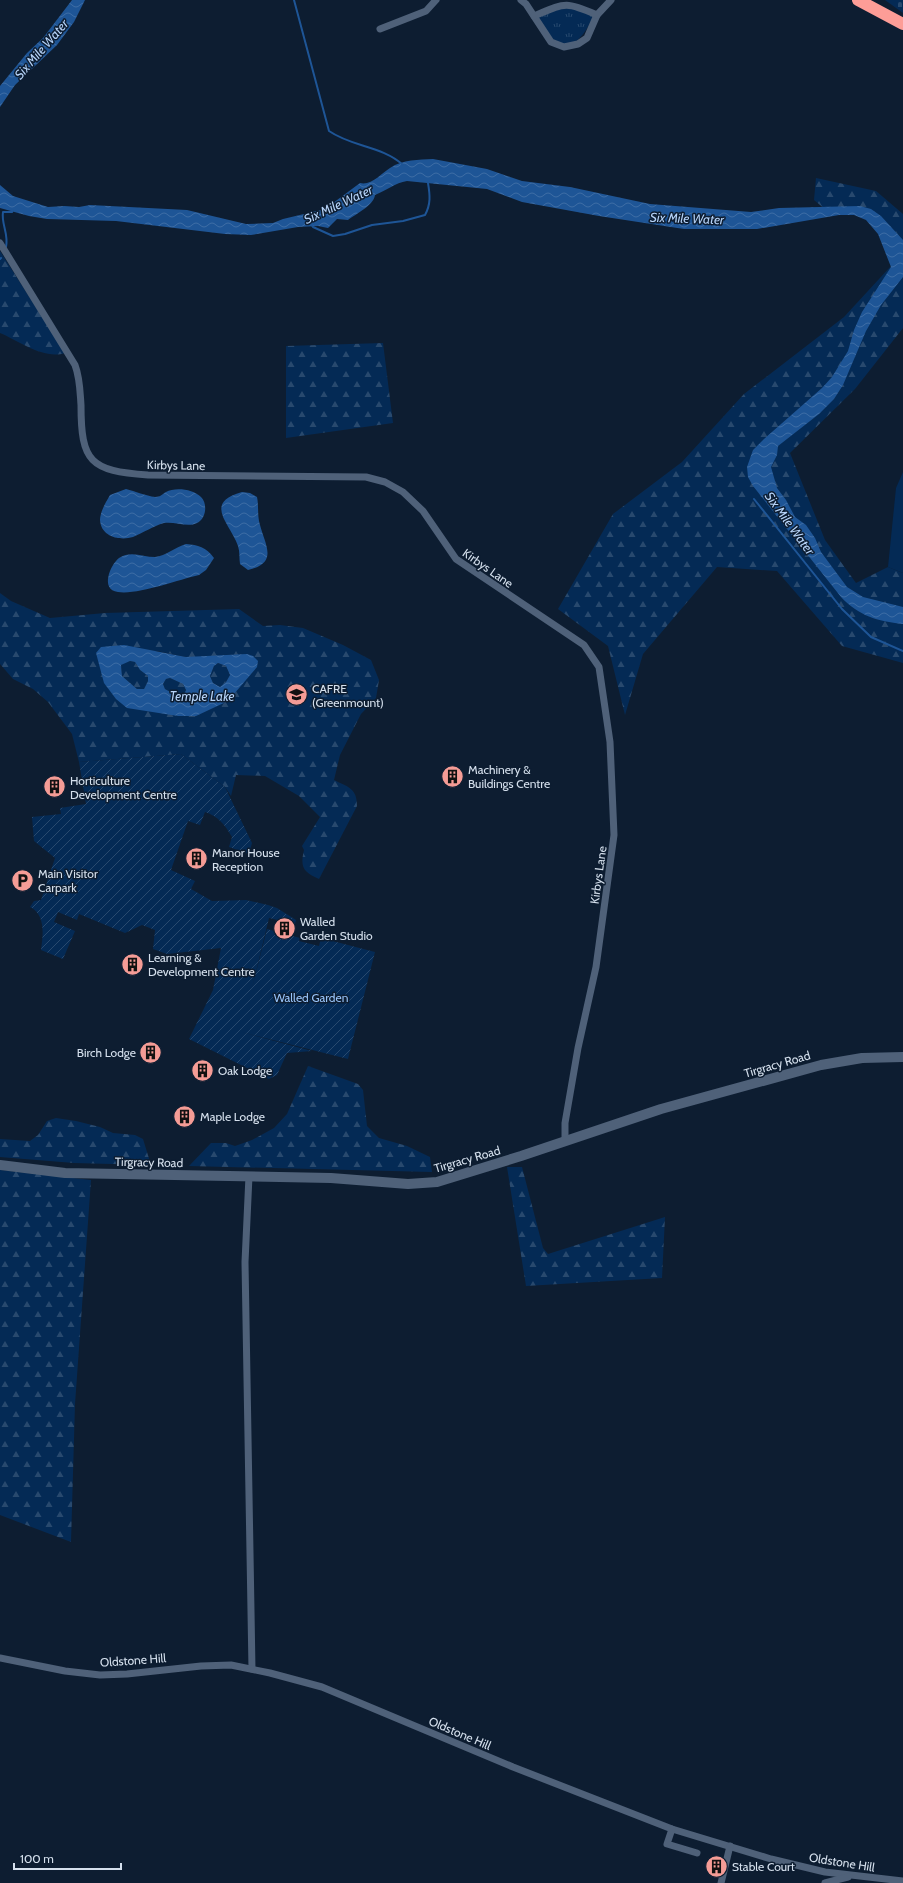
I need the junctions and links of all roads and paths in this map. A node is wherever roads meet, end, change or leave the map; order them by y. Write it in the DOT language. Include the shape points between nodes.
graph roads {
  1 [pos="436,0"];
  2 [pos="522,0"];
  3 [pos="611,0"];
  4 [pos="858,0"];
  5 [pos="597,15"];
  6 [pos="534,16"];
  7 [pos="903,24"];
  8 [pos="380,29"];
  9 [pos="0,243"];
  10 [pos="903,1057"];
  11 [pos="565,1141"];
  12 [pos="0,1165"];
  13 [pos="249,1176"];
  14 [pos="0,1658"];
  15 [pos="252,1669"];
  16 [pos="672,1829"];
  17 [pos="730,1846"];
  18 [pos="697,1853"];
  19 [pos="852,1876"];
  20 [pos="903,1881"];
  21 [pos="721,1883"];
  22 [pos="825,1883"];
  1 -- 8 [label="street" via="426,11"];
  2 -- 6 [label="street"];
  3 -- 5 [label="street"];
  4 -- 7 [label="highway"];
  5 -- 6 [label="street" via="564,4"];
  5 -- 6 [label="street" via="587,38 578,44 564,47 551,42"];
  9 -- 11 [label="street, Kirbys Lane" via="75,365 80,386 83,445 98,464 122,474 366,477 385,482 414,501 461,564 569,634 584,645 593,656 599,667 610,742 614,835 594,981 578,1048 565,1123"];
  10 -- 11 [label="street, Tirgracy Road" via="862,1058 821,1065 661,1109"];
  11 -- 13 [label="street, Tirgracy Road" via="460,1176 433,1182 408,1184 352,1179"];
  12 -- 13 [label="street, Tirgracy Road" via="64,1174"];
  13 -- 15 [label="street" via="245,1262"];
  14 -- 15 [label="street, Oldstone Hill" via="100,1675 202,1666 231,1665"];
  15 -- 16 [label="street, Oldstone Hill" via="322,1687 513,1767"];
  16 -- 17 [label="street, Oldstone Hill"];
  16 -- 18 [label="street" via="667,1844"];
  17 -- 19 [label="street, Oldstone Hill" via="797,1866"];
  17 -- 21 [label="street"];
  19 -- 20 [label="street, Oldstone Hill"];
  19 -- 22 [label="street"];
}
